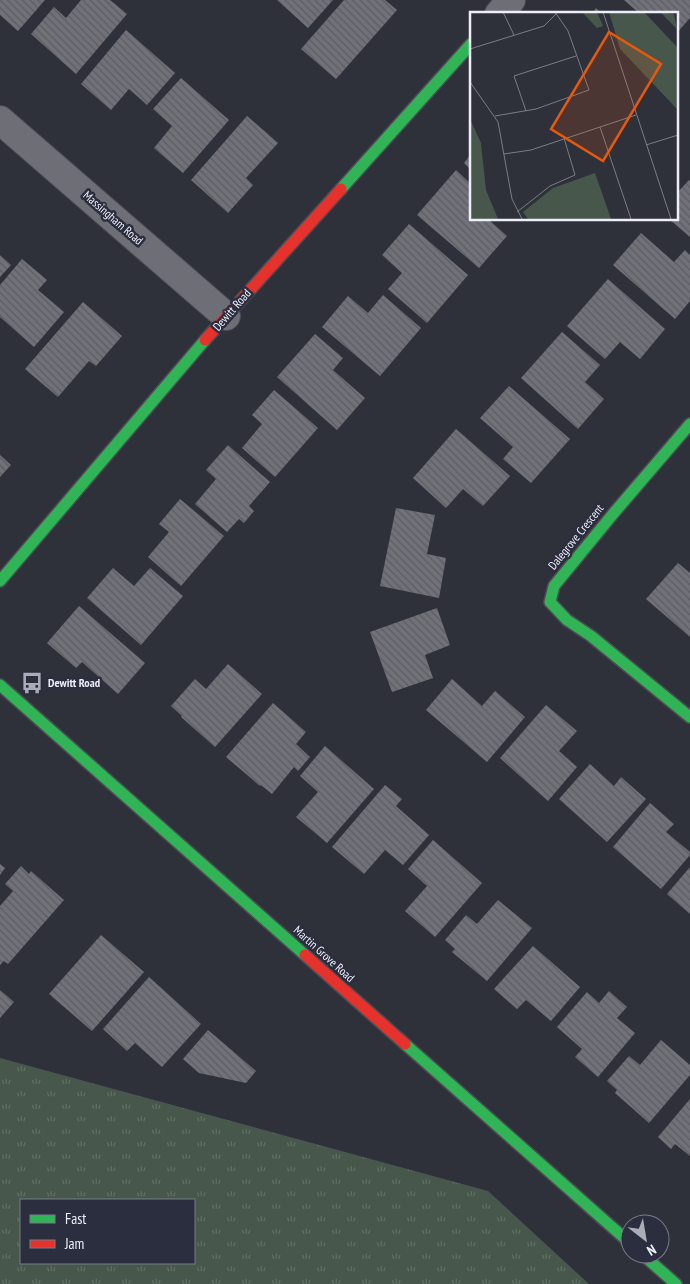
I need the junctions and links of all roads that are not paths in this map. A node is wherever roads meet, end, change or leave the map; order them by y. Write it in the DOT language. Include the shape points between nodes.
graph roads {
  1 [pos="511,0"];
  2 [pos="500,12"];
  3 [pos="470,45"];
  4 [pos="0,120"];
  5 [pos="226,316"];
  6 [pos="690,424"];
  7 [pos="0,581"];
  8 [pos="0,685"];
  9 [pos="690,717"];
  10 [pos="620,1234"];
  11 [pos="653,1264"];
  12 [pos="676,1284"];
  1 -- 2 [label="street"];
  3 -- 5 [label="street, Dewitt Road"];
  4 -- 5 [label="street, Massingham Road"];
  5 -- 7 [label="street, Dewitt Road"];
  6 -- 9 [label="street, Dalegrove Crescent" via="554,586 550,602 567,620"];
  8 -- 10 [label="street, Martin Grove Road"];
  11 -- 12 [label="street"];
}
